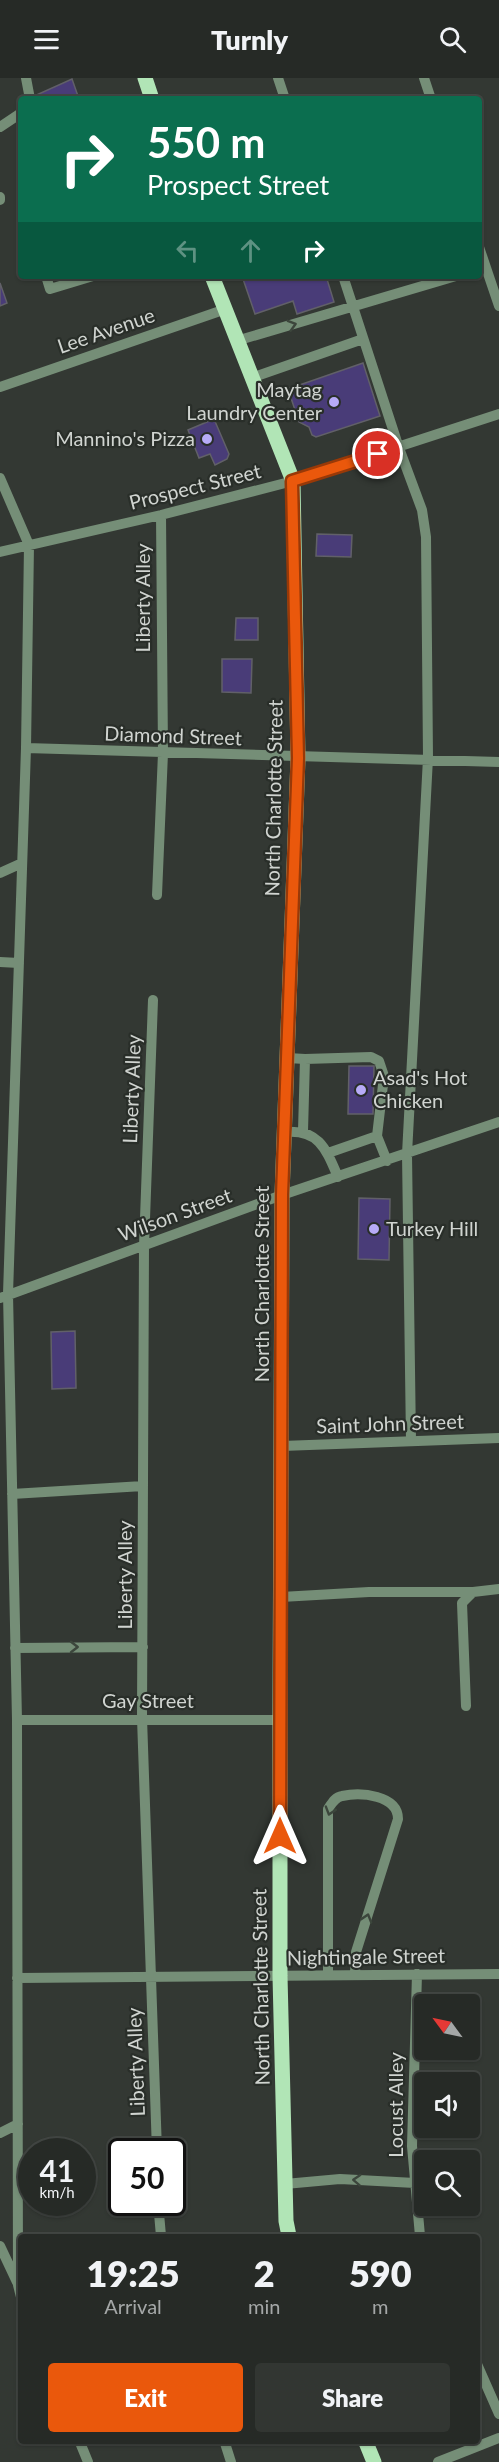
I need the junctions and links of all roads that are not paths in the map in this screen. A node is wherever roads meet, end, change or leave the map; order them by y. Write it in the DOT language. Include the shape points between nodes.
graph roads {
  1 [pos="26,78"];
  2 [pos="145,78"];
  3 [pos="278,78"];
  4 [pos="424,78"];
  5 [pos="29,96"];
  6 [pos="151,96"];
  7 [pos="284,96"];
  8 [pos="430,96"];
  9 [pos="18,115"];
  10 [pos="0,127"];
  11 [pos="482,268"];
  12 [pos="47,279"];
  13 [pos="83,279"];
  14 [pos="213,279"];
  15 [pos="344,279"];
  16 [pos="446,279"];
  17 [pos="499,306"];
  18 [pos="353,307"];
  19 [pos="223,310"];
  20 [pos="363,339"];
  21 [pos="236,341"];
  22 [pos="251,378"];
  23 [pos="0,387"];
  24 [pos="499,414"];
  25 [pos="399,448"];
  26 [pos="0,478"];
  27 [pos="292,481"];
  28 [pos="161,515"];
  29 [pos="29,545"];
  30 [pos="0,552"];
  31 [pos="26,748"];
  32 [pos="163,753"];
  33 [pos="298,758"];
  34 [pos="428,758"];
  35 [pos="499,762"];
  36 [pos="22,863"];
  37 [pos="0,873"];
  38 [pos="157,895"];
  39 [pos="0,962"];
  40 [pos="19,963"];
  41 [pos="153,1000"];
  42 [pos="288,1058"];
  43 [pos="305,1059"];
  44 [pos="499,1122"];
  45 [pos="303,1131"];
  46 [pos="285,1132"];
  47 [pos="377,1136"];
  48 [pos="328,1153"];
  49 [pos="407,1154"];
  50 [pos="387,1161"];
  51 [pos="338,1177"];
  52 [pos="0,1180"];
  53 [pos="12,1181"];
  54 [pos="282,1195"];
  55 [pos="144,1246"];
  56 [pos="4,1296"];
  57 [pos="499,1438"];
  58 [pos="411,1441"];
  59 [pos="282,1446"];
  60 [pos="143,1486"];
  61 [pos="12,1494"];
  62 [pos="499,1589"];
  63 [pos="473,1592"];
  64 [pos="281,1598"];
  65 [pos="142,1647"];
  66 [pos="15,1648"];
  67 [pos="466,1706"];
  68 [pos="142,1718"];
  69 [pos="17,1720"];
  70 [pos="280,1720"];
  71 [pos="417,1974"];
  72 [pos="499,1974"];
  73 [pos="328,1975"];
  74 [pos="356,1975"];
  75 [pos="280,1976"];
  76 [pos="152,1977"];
  77 [pos="17,1978"];
  78 [pos="18,2124"];
  79 [pos="0,2133"];
  80 [pos="157,2138"];
  81 [pos="414,2171"];
  82 [pos="414,2183"];
  83 [pos="285,2184"];
  84 [pos="159,2216"];
  85 [pos="418,2216"];
  86 [pos="19,2234"];
  87 [pos="161,2234"];
  88 [pos="289,2234"];
  89 [pos="420,2234"];
  90 [pos="0,2246"];
  91 [pos="18,2286"];
  92 [pos="480,2371"];
  93 [pos="499,2414"];
  94 [pos="499,2438"];
  95 [pos="81,2444"];
  96 [pos="225,2444"];
  97 [pos="367,2444"];
  98 [pos="88,2462"];
  99 [pos="231,2462"];
  100 [pos="374,2462"];
  101 [pos="438,2462"];
  1 -- 5 [label="street"];
  2 -- 6 [label="main road"];
  3 -- 7 [label="street"];
  4 -- 8 [label="street"];
  9 -- 10 [label="street"];
  11 -- 17 [label="street"];
  12 -- 13 [label="street" via="50,289"];
  14 -- 19 [label="main road, North Charlotte Street"];
  15 -- 18 [label="street"];
  16 -- 18 [label="street"];
  18 -- 20 [label="street"];
  21 -- 18 [label="street, one-way"];
  19 -- 21 [label="main road, North Charlotte Street"];
  19 -- 23 [label="street, Lee Avenue"];
  20 -- 22 [label="street"];
  20 -- 25 [label="street"];
  21 -- 22 [label="main road, North Charlotte Street"];
  22 -- 27 [label="main road, North Charlotte Street"];
  24 -- 25 [label="street, Prospect Street"];
  25 -- 27 [label="street, Prospect Street"];
  25 -- 34 [label="street" via="422,510 426,537"];
  26 -- 29 [label="street"];
  27 -- 28 [label="street, Prospect Street"];
  27 -- 33 [label="main road, North Charlotte Street"];
  28 -- 29 [label="street, Prospect Street"];
  28 -- 32 [label="street, Liberty Alley"];
  29 -- 30 [label="street, Prospect Street"];
  29 -- 31 [label="street"];
  31 -- 32 [label="street, Diamond Street"];
  31 -- 36 [label="street"];
  32 -- 33 [label="street, Diamond Street"];
  32 -- 38 [label="street, Liberty Alley"];
  33 -- 34 [label="street, Diamond Street"];
  33 -- 42 [label="main road, North Charlotte Street"];
  34 -- 35 [label="street, Diamond Street"];
  34 -- 49 [label="street"];
  36 -- 37 [label="street"];
  36 -- 40 [label="street"];
  39 -- 40 [label="street"];
  40 -- 53 [label="street"];
  41 -- 55 [label="street, Liberty Alley"];
  42 -- 43 [label="street"];
  42 -- 46 [label="main road, North Charlotte Street"];
  43 -- 45 [label="street"];
  43 -- 47 [label="street" via="379,1060 384,1076"];
  44 -- 49 [label="street, Wilson Street"];
  45 -- 46 [label="street"];
  45 -- 48 [label="street"];
  46 -- 54 [label="main road, North Charlotte Street"];
  47 -- 48 [label="street"];
  47 -- 50 [label="street"];
  48 -- 51 [label="street"];
  49 -- 50 [label="street, Wilson Street"];
  49 -- 58 [label="street"];
  50 -- 51 [label="street, Wilson Street"];
  51 -- 54 [label="street, Wilson Street"];
  52 -- 53 [label="street"];
  53 -- 56 [label="street"];
  54 -- 55 [label="street, Wilson Street"];
  54 -- 59 [label="main road, North Charlotte Street"];
  55 -- 56 [label="street, Wilson Street"];
  55 -- 60 [label="street, Liberty Alley"];
  56 -- 61 [label="street"];
  57 -- 58 [label="street, Saint John Street"];
  58 -- 59 [label="street, Saint John Street"];
  59 -- 64 [label="main road, North Charlotte Street"];
  60 -- 61 [label="street"];
  60 -- 65 [label="street, Liberty Alley"];
  61 -- 66 [label="street"];
  62 -- 63 [label="street"];
  63 -- 64 [label="street" via="369,1592"];
  63 -- 67 [label="street" via="462,1603"];
  64 -- 70 [label="main road, North Charlotte Street"];
  66 -- 65 [label="street, one-way"];
  65 -- 68 [label="street, Liberty Alley"];
  66 -- 69 [label="street"];
  68 -- 69 [label="street, Gay Street"];
  68 -- 70 [label="street, Gay Street"];
  68 -- 76 [label="street, Liberty Alley"];
  69 -- 77 [label="street"];
  70 -- 75 [label="main road, North Charlotte Street"];
  71 -- 72 [label="street, Nightingale Street"];
  71 -- 74 [label="street, Nightingale Street"];
  71 -- 81 [label="street, Locust Alley"];
  73 -- 74 [label="street, Nightingale Street"];
  74 -- 73 [label="street, one-way" via="356,1952 398,1819 389,1800 342,1796 333,1800 328,1809"];
  73 -- 75 [label="street, Nightingale Street"];
  75 -- 76 [label="street, Nightingale Street"];
  75 -- 83 [label="main road, North Charlotte Street"];
  76 -- 77 [label="street, Nightingale Street"];
  76 -- 80 [label="street, Liberty Alley"];
  77 -- 78 [label="street"];
  78 -- 79 [label="street"];
  78 -- 86 [label="street"];
  82 -- 83 [label="street, one-way" via="340,2179"];
  83 -- 88 [label="main road, North Charlotte Street"];
  84 -- 87 [label="street"];
  85 -- 89 [label="street, Locust Alley"];
  90 -- 91 [label="street"];
  92 -- 93 [label="street"];
  94 -- 101 [label="street"];
  95 -- 98 [label="street"];
  96 -- 99 [label="street"];
  97 -- 100 [label="main road"];
}
